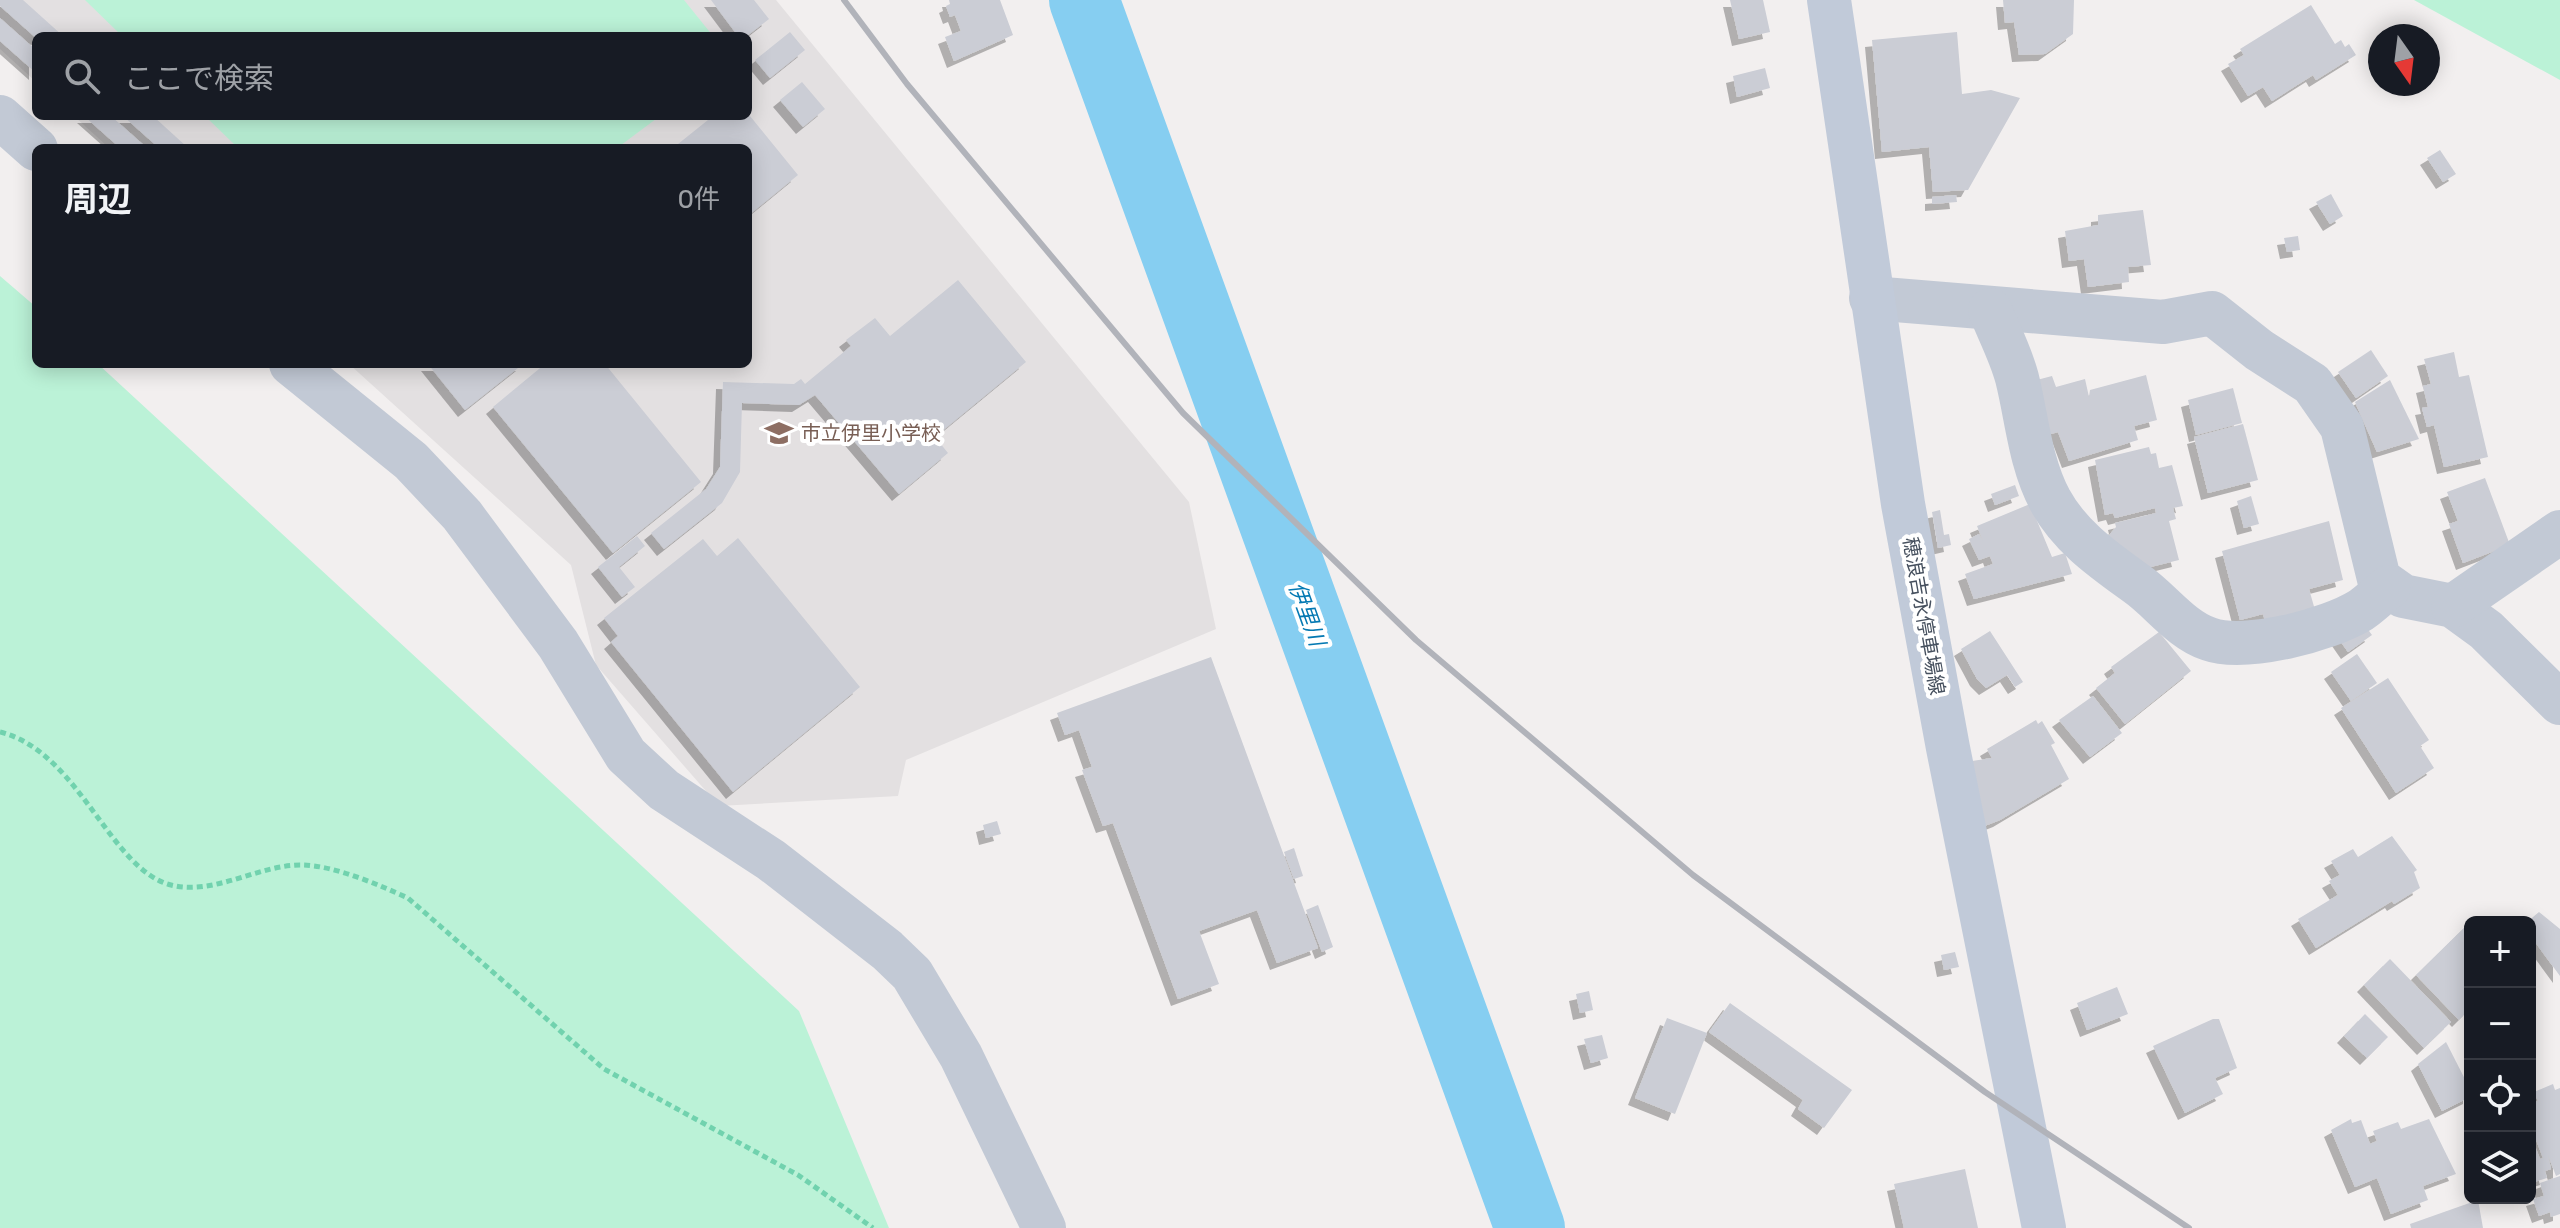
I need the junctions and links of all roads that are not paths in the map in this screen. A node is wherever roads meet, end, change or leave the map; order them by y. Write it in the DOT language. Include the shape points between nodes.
graph roads {
  1 [pos="1829,0"];
  2 [pos="0,117"];
  3 [pos="32,145"];
  4 [pos="1871,298"];
  5 [pos="1990,310"];
  6 [pos="296,368"];
  7 [pos="2560,532"];
  8 [pos="2389,587"];
  9 [pos="2453,606"];
  10 [pos="2560,703"];
  11 [pos="1044,1228"];
  12 [pos="2044,1228"];
  1 -- 4 [label="main road, 穂浪吉永停車場線"];
  2 -- 3 [label="street"];
  4 -- 5 [label="street"];
  4 -- 12 [label="main road, 穂浪吉永停車場線" via="1948,748"];
  5 -- 8 [label="street" via="2163,322 2212,313 2312,384 2342,427 2379,579"];
  5 -- 8 [label="street" via="2016,375 2031,447 2050,501 2086,547 2174,616 2209,639 2254,642 2335,622"];
  6 -- 11 [label="street" via="411,461 462,515 558,644 626,755 664,790 771,860 912,974 961,1056"];
  7 -- 9 [label="street"];
  8 -- 9 [label="street" via="2403,596"];
  9 -- 10 [label="street" via="2486,630"];
}
